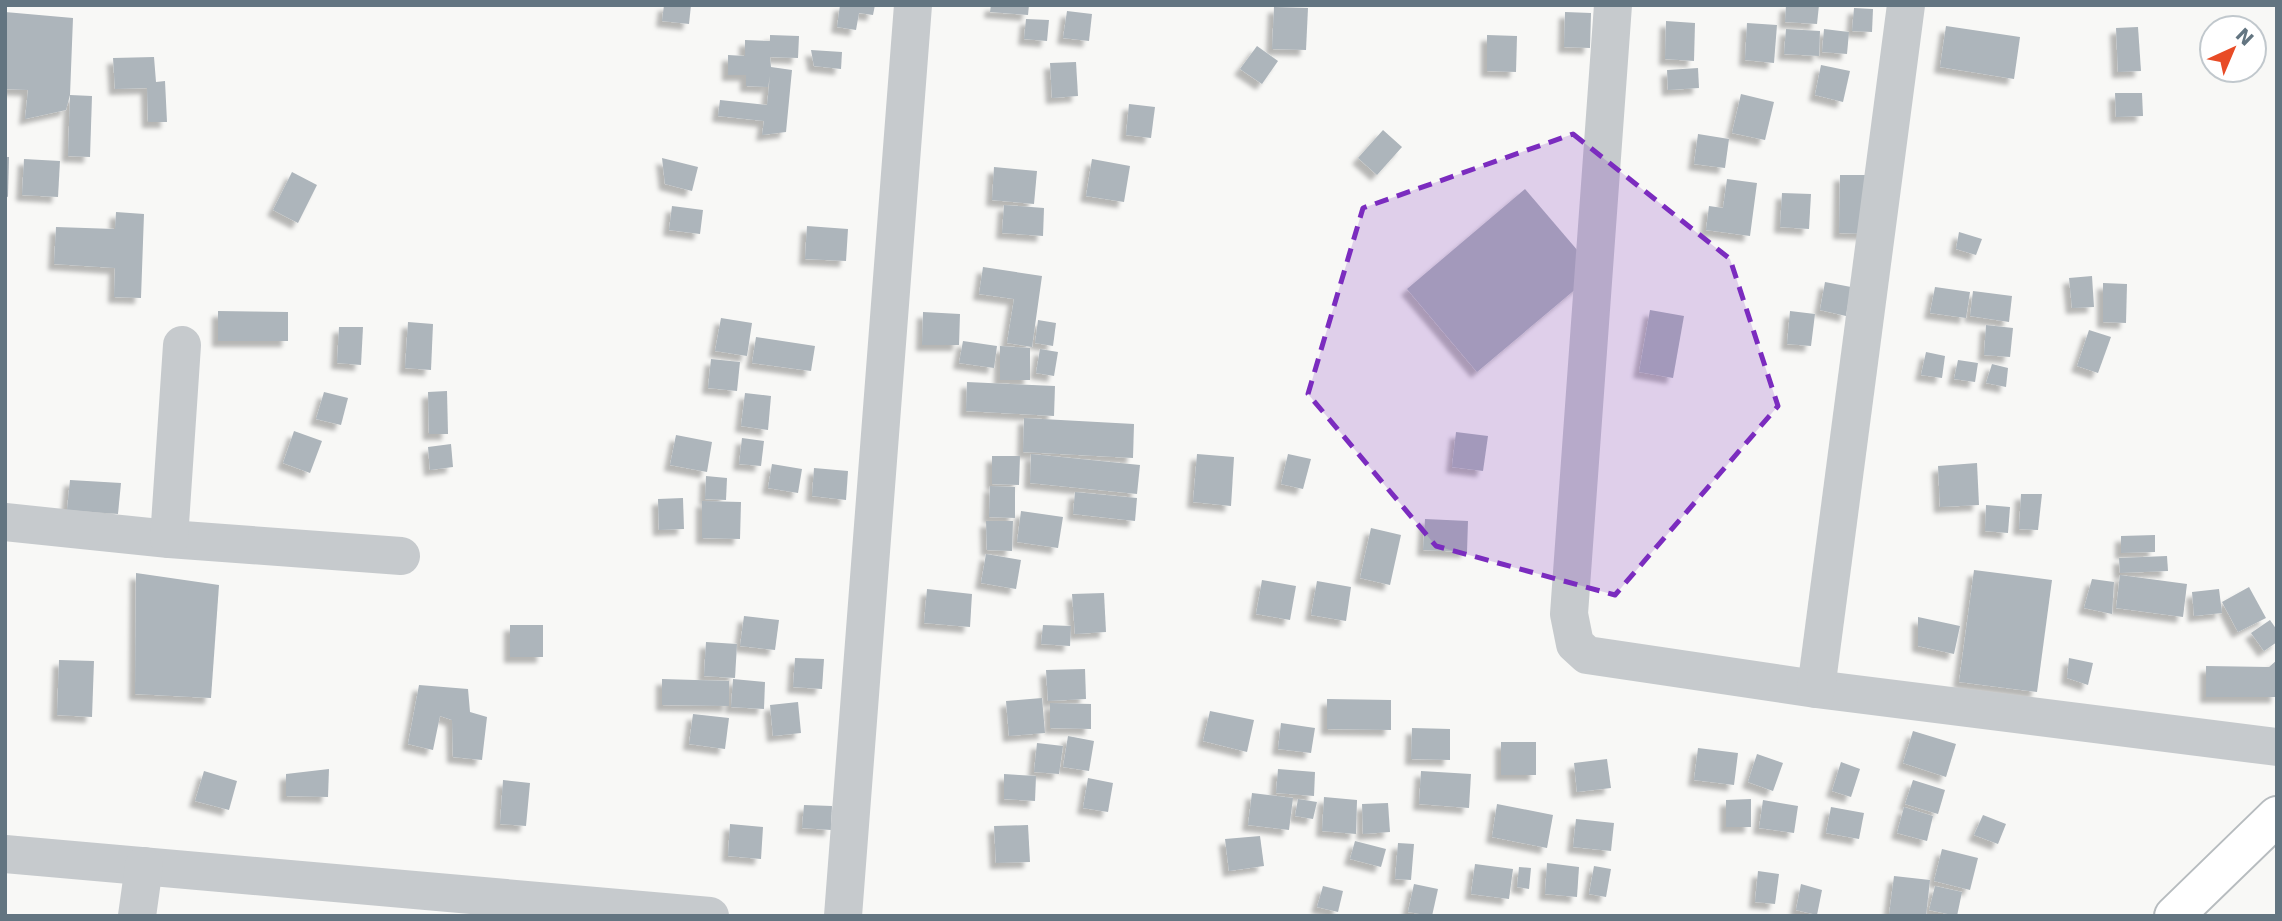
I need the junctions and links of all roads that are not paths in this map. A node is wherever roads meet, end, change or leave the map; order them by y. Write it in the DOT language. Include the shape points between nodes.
graph roads {
  1 [pos="914,5"];
  2 [pos="1613,5"];
  3 [pos="1906,5"];
  4 [pos="182,345"];
  5 [pos="5,522"];
  6 [pos="169,539"];
  7 [pos="401,556"];
  8 [pos="1816,689"];
  9 [pos="2277,747"];
  10 [pos="2277,816"];
  11 [pos="5,854"];
  12 [pos="144,866"];
  13 [pos="137,916"];
  14 [pos="710,916"];
  15 [pos="843,916"];
  16 [pos="2175,916"];
  1 -- 15 [label="street"];
  2 -- 8 [label="street" via="1570,631 1587,655"];
  3 -- 8 [label="street"];
  4 -- 6 [label="street"];
  5 -- 6 [label="street"];
  6 -- 7 [label="street"];
  8 -- 9 [label="street"];
  10 -- 16 [label="main road"];
  11 -- 12 [label="street"];
  12 -- 13 [label="street"];
  12 -- 14 [label="street"];
}
